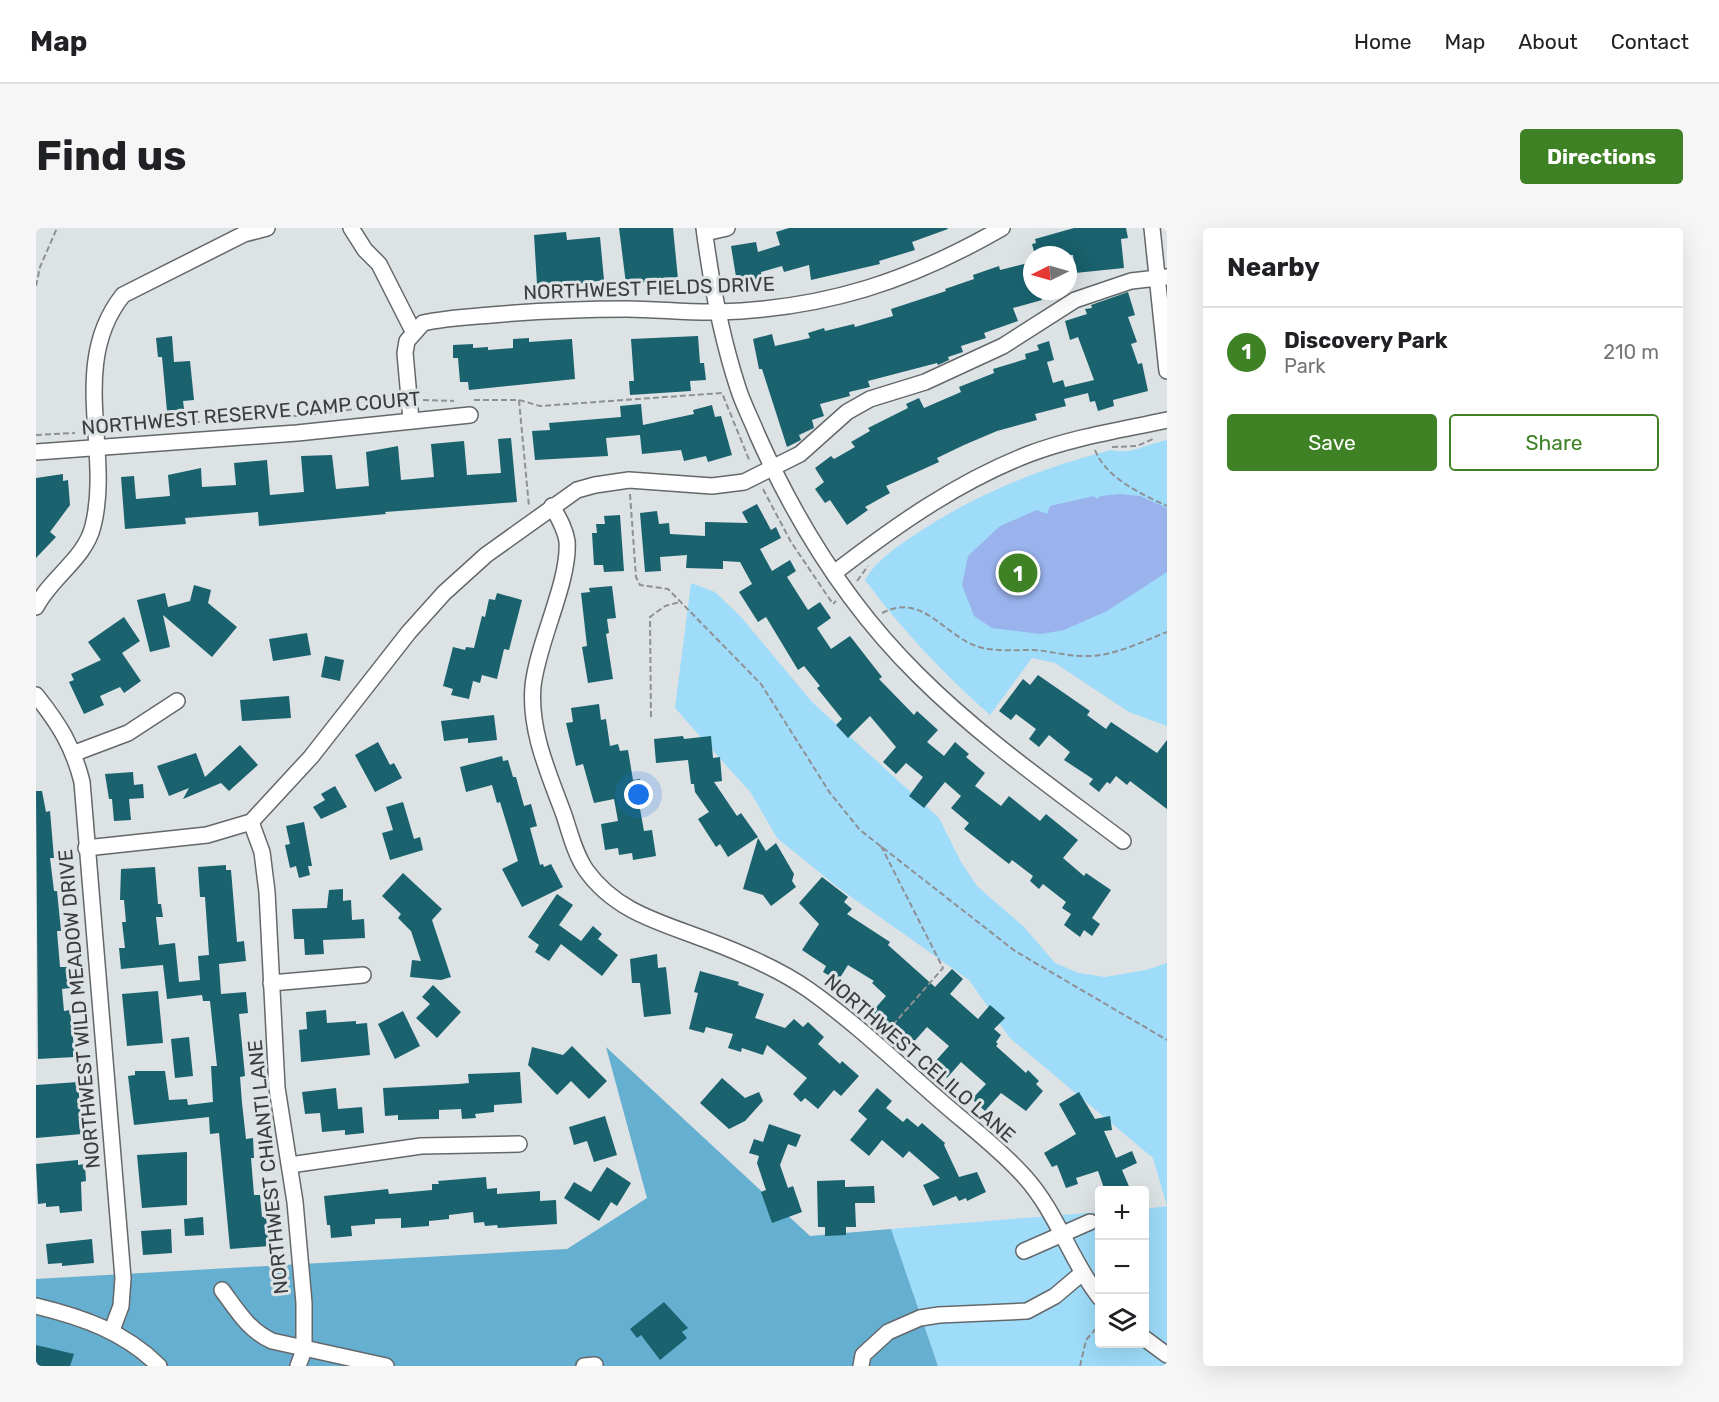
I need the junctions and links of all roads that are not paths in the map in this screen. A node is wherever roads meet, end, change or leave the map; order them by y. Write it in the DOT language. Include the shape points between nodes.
graph roads {
  1 [pos="267,228"];
  2 [pos="351,228"];
  3 [pos="727,228"];
  4 [pos="1002,228"];
  5 [pos="1152,228"];
  6 [pos="704,230"];
  7 [pos="1161,277"];
  8 [pos="717,312"];
  9 [pos="413,331"];
  10 [pos="1167,371"];
  11 [pos="470,415"];
  12 [pos="411,420"];
  13 [pos="1167,420"];
  14 [pos="95,448"];
  15 [pos="36,452"];
  16 [pos="773,469"];
  17 [pos="552,506"];
  18 [pos="834,573"];
  19 [pos="36,607"];
  20 [pos="36,695"];
  21 [pos="177,701"];
  22 [pos="75,753"];
  23 [pos="251,822"];
  24 [pos="1123,841"];
  25 [pos="86,848"];
  26 [pos="363,975"];
  27 [pos="272,983"];
  28 [pos="519,1144"];
  29 [pos="290,1165"];
  30 [pos="1090,1222"];
  31 [pos="1064,1234"];
  32 [pos="1024,1251"];
  33 [pos="1081,1274"];
  34 [pos="222,1290"];
  35 [pos="1097,1294"];
  36 [pos="36,1306"];
  37 [pos="112,1330"];
  38 [pos="1149,1342"];
  39 [pos="304,1350"];
  40 [pos="1167,1355"];
  41 [pos="362,1364"];
  42 [pos="159,1366"];
  43 [pos="298,1366"];
  44 [pos="386,1366"];
  45 [pos="861,1366"];
  1 -- 14 [label="street" via="244,234 123,295 112,309 98,345"];
  2 -- 9 [label="street" via="379,264"];
  3 -- 6 [label="street"];
  4 -- 8 [label="street, NORTHWEST FIELDS DRIVE" via="919,270 856,294 788,306"];
  5 -- 7 [label="street"];
  6 -- 8 [label="street"];
  7 -- 10 [label="street"];
  7 -- 16 [label="street" via="1108,286 1075,300 1003,346 925,382 870,399 847,412 800,454"];
  8 -- 9 [label="street, NORTHWEST FIELDS DRIVE" via="535,311 437,320 423,323"];
  8 -- 16 [label="street" via="738,390"];
  9 -- 12 [label="street" via="405,353"];
  11 -- 12 [label="street, NORTHWEST RESERVE CAMP COURT"];
  12 -- 14 [label="street, NORTHWEST RESERVE CAMP COURT"];
  13 -- 18 [label="street" via="1089,435 1029,454 963,484 908,516"];
  14 -- 15 [label="street, NORTHWEST RESERVE CAMP COURT"];
  14 -- 19 [label="street" via="97,501 93,526 85,546 55,577"];
  16 -- 17 [label="street" via="744,482 712,486 649,480 595,484"];
  16 -- 18 [label="street"];
  17 -- 23 [label="street" via="486,555 444,593 311,757"];
  17 -- 31 [label="street, NORTHWEST CELILO LANE" via="564,528 566,559 537,660 534,717 539,747 585,868 604,891 631,911 771,968 808,989 1024,1176"];
  18 -- 24 [label="street" via="868,620 918,675 966,719"];
  20 -- 22 [label="street, NORTHWEST WILD MEADOW DRIVE"];
  21 -- 22 [label="street" via="128,732"];
  22 -- 25 [label="street, NORTHWEST WILD MEADOW DRIVE" via="82,782"];
  23 -- 25 [label="street" via="195,837"];
  23 -- 27 [label="street, NORTHWEST CHIANTI LANE" via="262,852"];
  25 -- 37 [label="street, NORTHWEST WILD MEADOW DRIVE" via="123,1278 121,1306"];
  26 -- 27 [label="street"];
  27 -- 29 [label="street, NORTHWEST CHIANTI LANE" via="277,1088"];
  28 -- 29 [label="street" via="421,1146"];
  29 -- 39 [label="street, NORTHWEST CHIANTI LANE" via="304,1303"];
  30 -- 31 [label="street"];
  31 -- 32 [label="street"];
  31 -- 33 [label="street, NORTHWEST CELILO LANE"];
  33 -- 35 [label="street, NORTHWEST CELILO LANE"];
  33 -- 45 [label="street" via="1055,1296 1027,1311 920,1318 888,1332 863,1355"];
  34 -- 39 [label="street" via="258,1334"];
  36 -- 37 [label="street"];
  37 -- 42 [label="street"];
  38 -- 40 [label="street"];
  39 -- 41 [label="street"];
  39 -- 43 [label="street, NORTHWEST CHIANTI LANE"];
  41 -- 44 [label="street"];
}
